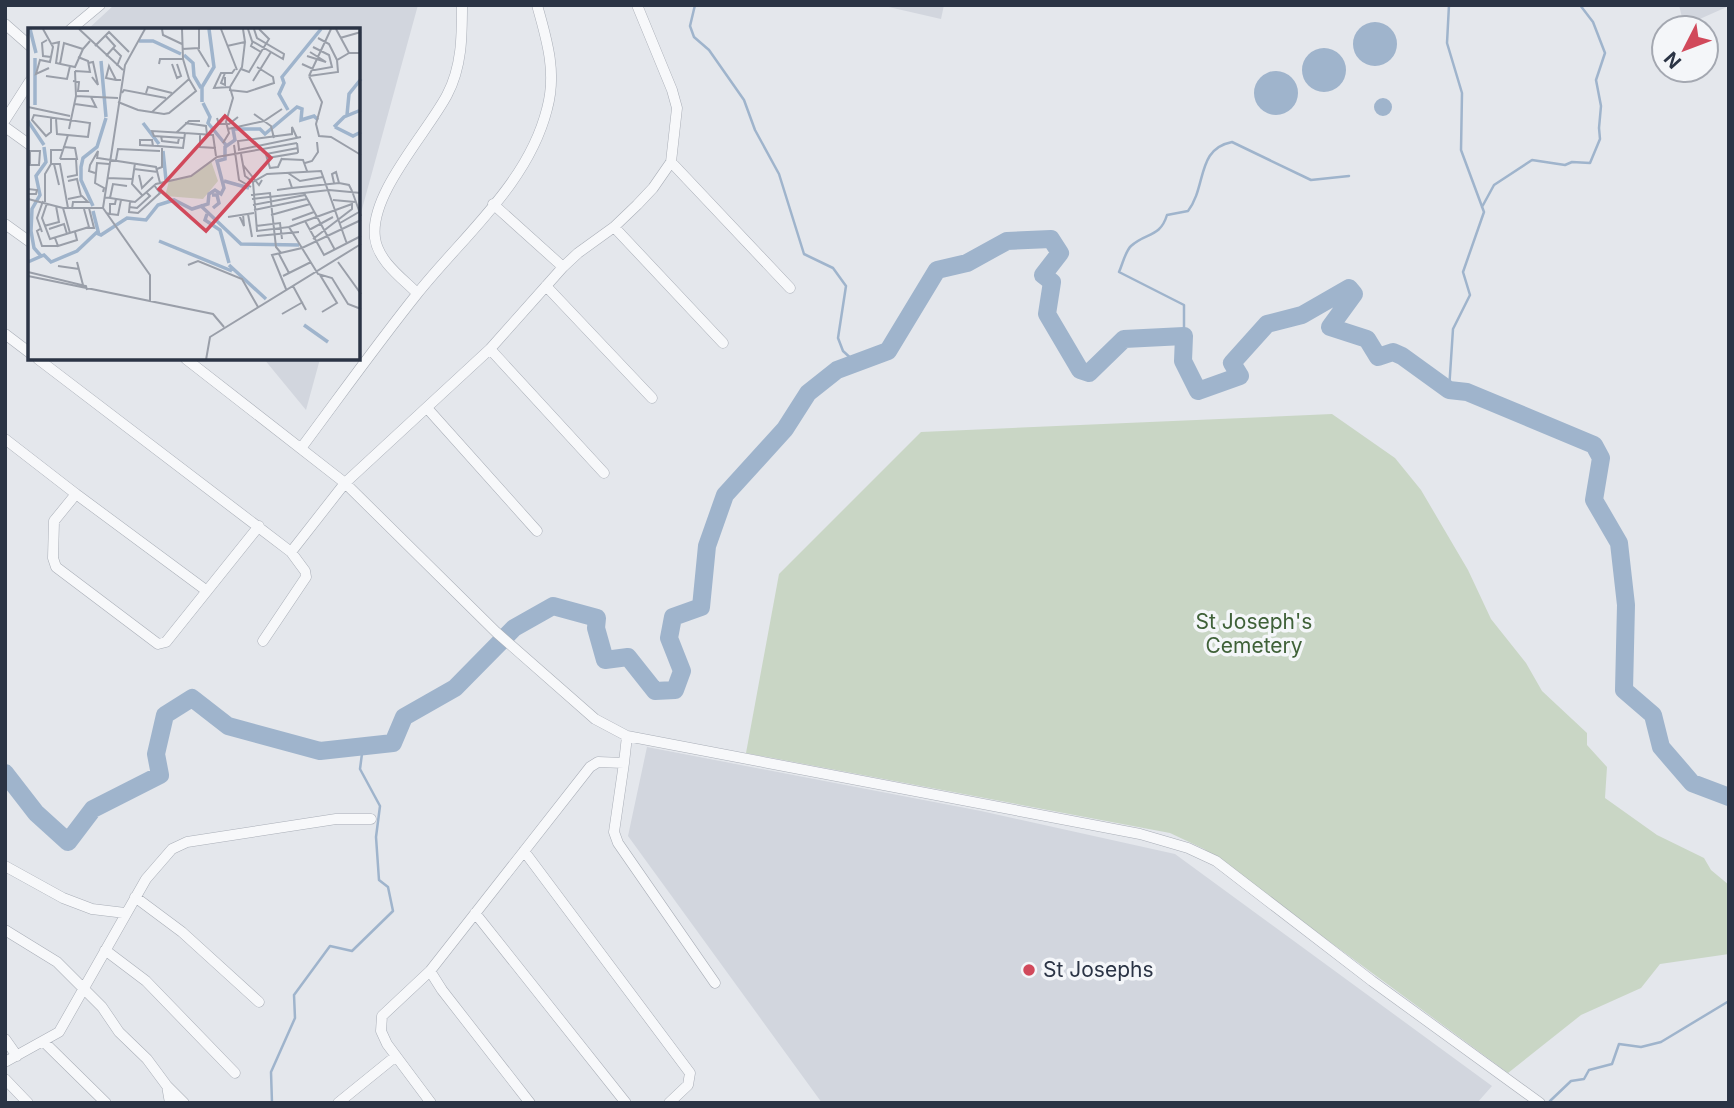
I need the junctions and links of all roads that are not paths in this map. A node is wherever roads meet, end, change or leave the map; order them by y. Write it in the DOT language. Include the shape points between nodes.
graph roads {
  1 [pos="100,5"];
  2 [pos="462,5"];
  3 [pos="537,5"];
  4 [pos="637,5"];
  5 [pos="5,24"];
  6 [pos="72,28"];
  7 [pos="28,44"];
  8 [pos="28,84"];
  9 [pos="5,120"];
  10 [pos="5,127"];
  11 [pos="28,144"];
  12 [pos="671,162"];
  13 [pos="493,204"];
  14 [pos="5,224"];
  15 [pos="614,227"];
  16 [pos="28,241"];
  17 [pos="563,267"];
  18 [pos="546,286"];
  19 [pos="790,288"];
  20 [pos="417,293"];
  21 [pos="5,334"];
  22 [pos="723,343"];
  23 [pos="490,349"];
  24 [pos="28,351"];
  25 [pos="39,360"];
  26 [pos="187,360"];
  27 [pos="652,398"];
  28 [pos="427,408"];
  29 [pos="5,439"];
  30 [pos="302,447"];
  31 [pos="604,473"];
  32 [pos="345,483"];
  33 [pos="76,494"];
  34 [pos="260,526"];
  35 [pos="537,531"];
  36 [pos="291,552"];
  37 [pos="207,591"];
  38 [pos="263,641"];
  39 [pos="627,736"];
  40 [pos="625,764"];
  41 [pos="371,819"];
  42 [pos="524,851"];
  43 [pos="5,866"];
  44 [pos="135,897"];
  45 [pos="125,913"];
  46 [pos="475,913"];
  47 [pos="5,930"];
  48 [pos="105,950"];
  49 [pos="430,971"];
  50 [pos="716,983"];
  51 [pos="83,990"];
  52 [pos="258,1002"];
  53 [pos="5,1039"];
  54 [pos="44,1042"];
  55 [pos="17,1056"];
  56 [pos="396,1056"];
  57 [pos="5,1062"];
  58 [pos="235,1073"];
  59 [pos="5,1079"];
  60 [pos="167,1086"];
  61 [pos="28,1103"];
  62 [pos="106,1103"];
  63 [pos="170,1103"];
  64 [pos="184,1103"];
  65 [pos="338,1103"];
  66 [pos="431,1103"];
  67 [pos="530,1103"];
  68 [pos="626,1103"];
  69 [pos="669,1103"];
  70 [pos="1540,1103"];
  1 -- 6 [label="street"];
  2 -- 20 [label="street" via="457,69 447,94 381,198 376,220 375,240 388,265"];
  3 -- 13 [label="street" via="550,52 552,81 547,108 536,142 518,174"];
  4 -- 12 [label="street" via="677,107"];
  5 -- 7 [label="street"];
  8 -- 9 [label="street"];
  10 -- 11 [label="street"];
  12 -- 15 [label="street" via="653,188"];
  12 -- 19 [label="street"];
  13 -- 17 [label="street"];
  13 -- 20 [label="street"];
  14 -- 16 [label="street"];
  15 -- 17 [label="street"];
  15 -- 22 [label="street"];
  17 -- 18 [label="street"];
  18 -- 23 [label="street"];
  18 -- 27 [label="street"];
  20 -- 30 [label="street"];
  21 -- 24 [label="street"];
  23 -- 28 [label="street"];
  23 -- 31 [label="street"];
  25 -- 34 [label="street"];
  26 -- 30 [label="street"];
  28 -- 32 [label="street"];
  28 -- 35 [label="street"];
  29 -- 33 [label="street"];
  30 -- 32 [label="street"];
  32 -- 36 [label="street"];
  32 -- 39 [label="street" via="496,632 595,719"];
  33 -- 37 [label="street"];
  33 -- 37 [label="street" via="54,522 54,564 156,643 166,642"];
  34 -- 36 [label="street"];
  34 -- 37 [label="street"];
  36 -- 38 [label="street" via="306,577"];
  39 -- 40 [label="street"];
  39 -- 70 [label="street" via="1140,834 1188,848 1216,861"];
  40 -- 42 [label="street" via="598,762 590,767"];
  40 -- 50 [label="street" via="614,832 618,843"];
  41 -- 44 [label="street" via="336,818 187,842 161,859"];
  42 -- 46 [label="street"];
  42 -- 69 [label="street" via="690,1073 688,1085"];
  43 -- 45 [label="street" via="63,898 92,909"];
  44 -- 45 [label="street"];
  44 -- 52 [label="street" via="182,932"];
  45 -- 48 [label="street"];
  46 -- 49 [label="street"];
  46 -- 68 [label="street"];
  47 -- 51 [label="street" via="57,962"];
  48 -- 51 [label="street"];
  48 -- 58 [label="street" via="146,981"];
  49 -- 56 [label="street" via="382,1016 381,1031"];
  49 -- 67 [label="street"];
  51 -- 54 [label="street" via="59,1032"];
  51 -- 60 [label="street"];
  53 -- 55 [label="street"];
  54 -- 55 [label="street"];
  54 -- 62 [label="street"];
  55 -- 57 [label="street"];
  56 -- 65 [label="street"];
  56 -- 66 [label="street"];
  59 -- 61 [label="street"];
  60 -- 63 [label="street"];
  60 -- 64 [label="street"];
}
